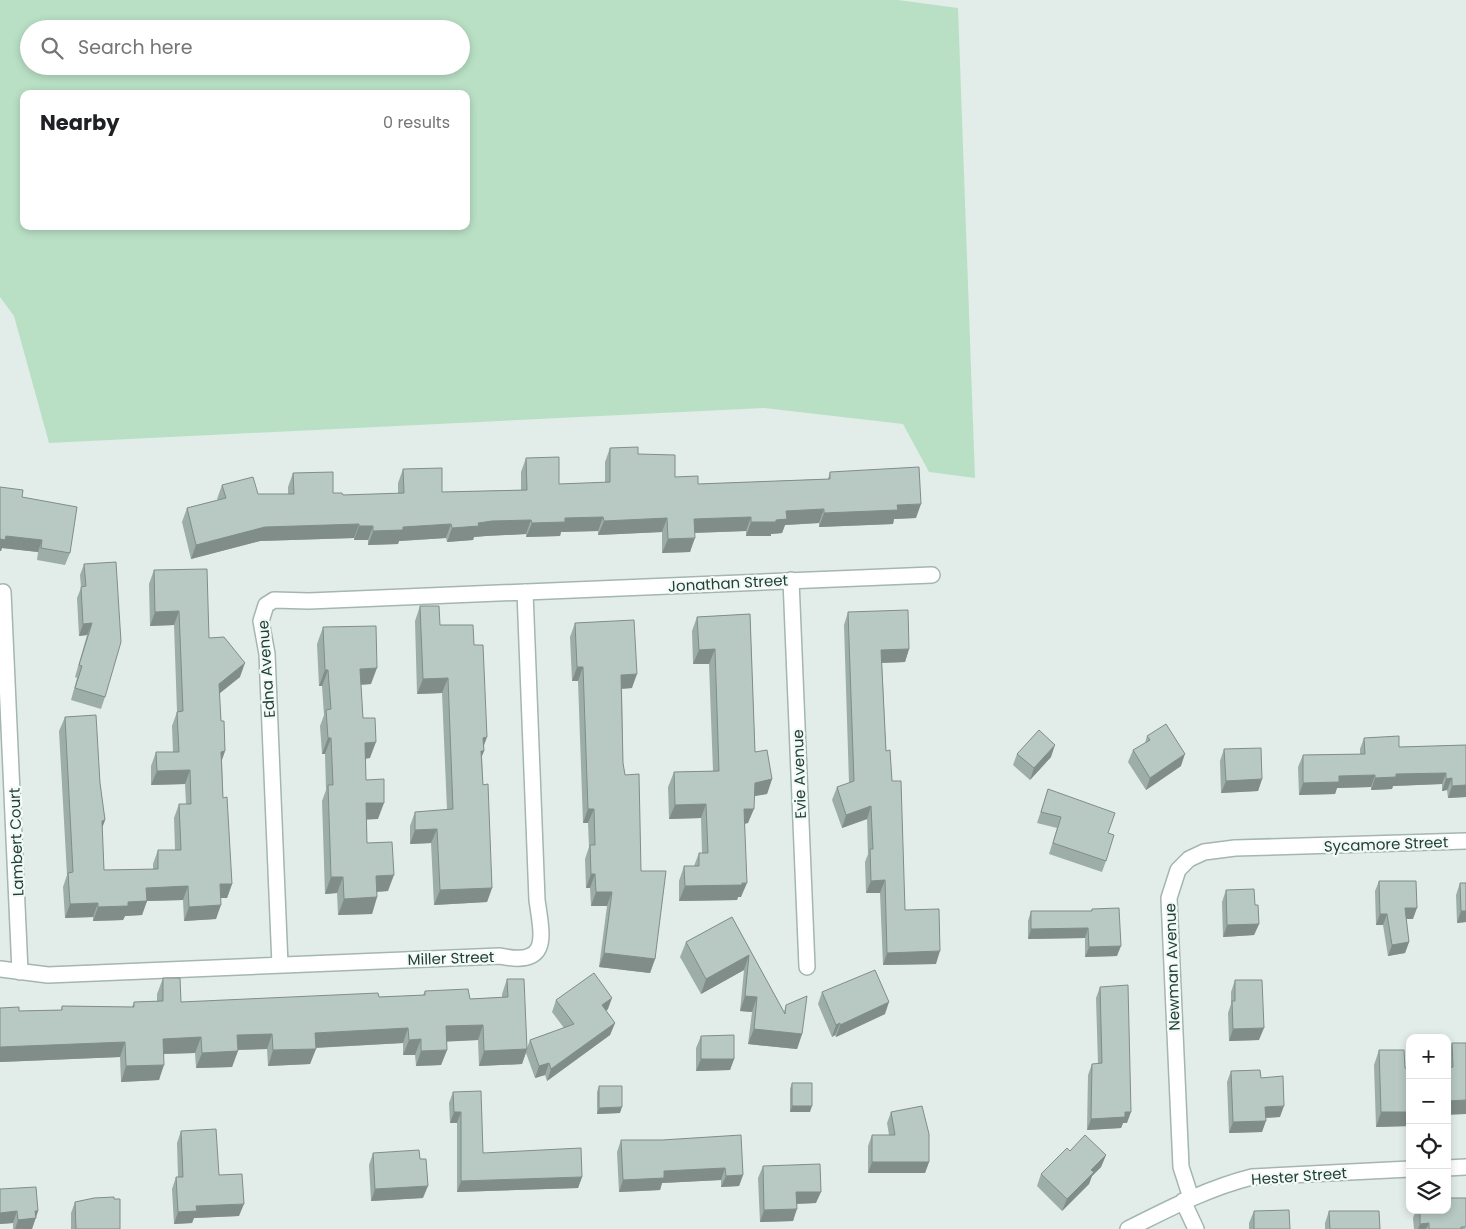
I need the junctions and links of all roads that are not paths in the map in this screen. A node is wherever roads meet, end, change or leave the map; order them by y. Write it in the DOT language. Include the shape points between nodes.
graph roads {
  1 [pos="932,575"];
  2 [pos="792,580"];
  3 [pos="3,592"];
  4 [pos="525,592"];
  5 [pos="1466,842"];
  6 [pos="1306,846"];
  7 [pos="280,965"];
  8 [pos="807,967"];
  9 [pos="0,969"];
  10 [pos="20,972"];
  11 [pos="1466,1167"];
  12 [pos="1451,1168"];
  13 [pos="1406,1169"];
  14 [pos="1187,1200"];
  15 [pos="1128,1229"];
  16 [pos="1196,1229"];
  1 -- 2 [label="street, Jonathan Street"];
  2 -- 4 [label="street, Jonathan Street"];
  2 -- 8 [label="street, Evie Avenue"];
  3 -- 10 [label="street, Lambert Court"];
  4 -- 7 [label="street, Miller Street" via="537,900 542,936 539,951 531,958 516,960 500,956"];
  4 -- 7 [label="street, Edna Avenue" via="274,600 266,604 261,621 267,654"];
  5 -- 6 [label="street, Sycamore Street"];
  6 -- 14 [label="street, Newman Avenue" via="1204,852 1189,859 1178,870 1171,886 1169,939 1181,1167"];
  7 -- 10 [label="street, Miller Street" via="48,975"];
  9 -- 10 [label="street, Miller Street"];
  11 -- 12 [label="street"];
  13 -- 14 [label="street, Hester Street" via="1252,1177"];
  14 -- 15 [label="street, Hester Street"];
  14 -- 16 [label="street, Newman Avenue"];
}
